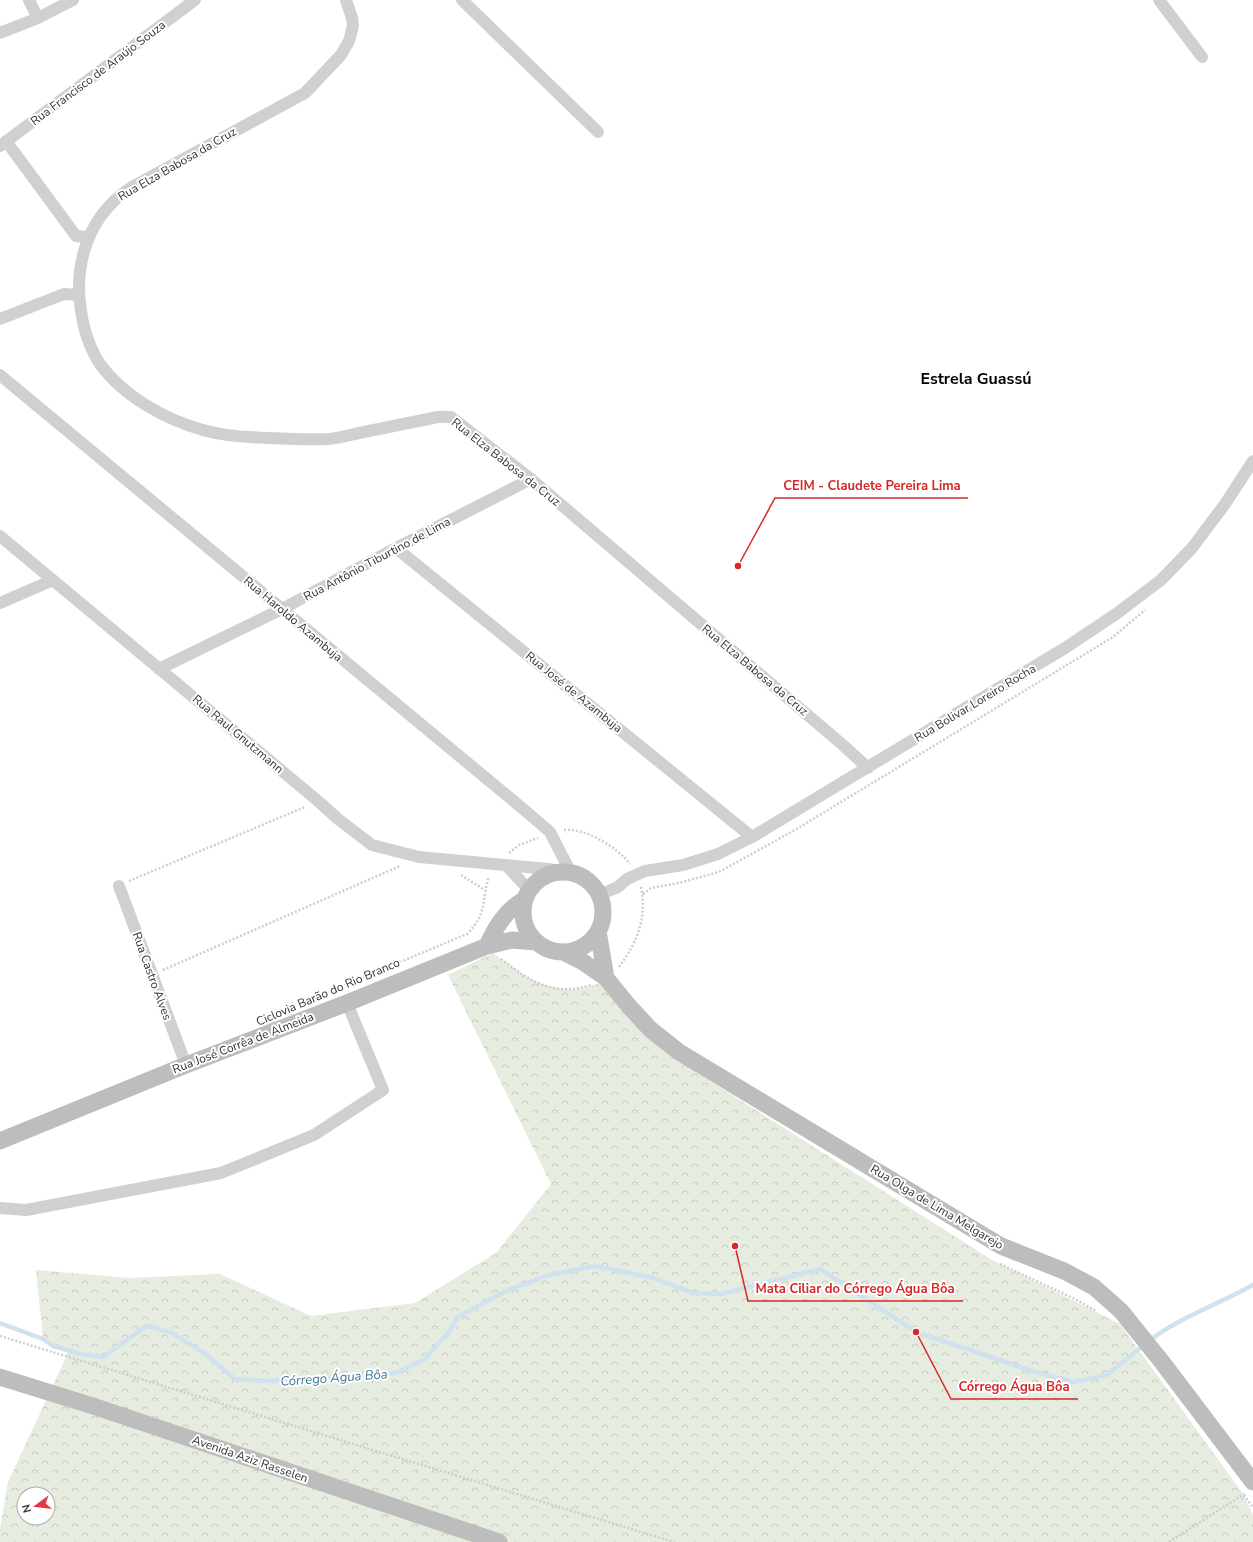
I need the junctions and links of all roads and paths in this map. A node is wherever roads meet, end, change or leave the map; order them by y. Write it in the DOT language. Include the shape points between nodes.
graph roads {
  1 [pos="29,0"];
  2 [pos="73,0"];
  3 [pos="195,0"];
  4 [pos="346,0"];
  5 [pos="462,0"];
  6 [pos="1159,0"];
  7 [pos="38,18"];
  8 [pos="0,33"];
  9 [pos="1202,58"];
  10 [pos="598,132"];
  11 [pos="3,144"];
  12 [pos="88,237"];
  13 [pos="79,295"];
  14 [pos="0,319"];
  15 [pos="0,375"];
  16 [pos="1253,461"];
  17 [pos="531,479"];
  18 [pos="0,536"];
  19 [pos="396,548"];
  20 [pos="53,580"];
  21 [pos="0,603"];
  22 [pos="282,609"];
  23 [pos="159,669"];
  24 [pos="868,768"];
  25 [pos="318,801"];
  26 [pos="752,837"];
  27 [pos="419,858"];
  28 [pos="501,865"];
  29 [pos="568,873"];
  30 [pos="119,886"];
  31 [pos="527,894"];
  32 [pos="642,894"];
  33 [pos="599,895"];
  34 [pos="598,931"];
  35 [pos="536,942"];
  36 [pos="487,946"];
  37 [pos="563,952"];
  38 [pos="151,974"];
  39 [pos="607,979"];
  40 [pos="320,995"];
  41 [pos="347,1003"];
  42 [pos="186,1065"];
  43 [pos="0,1141"];
  44 [pos="0,1208"];
  45 [pos="0,1336"];
  46 [pos="0,1377"];
  47 [pos="1251,1487"];
  48 [pos="499,1542"];
  49 [pos="674,1542"];
  50 [pos="1169,1542"];
  1 -- 7 [label="street"];
  2 -- 7 [label="street"];
  3 -- 11 [label="street, Rua Francisco de Araújo Souza"];
  4 -- 12 [label="street, Rua Elza Babosa da Cruz" via="351,10 353,26 350,41 341,55 305,93 122,193 99,217"];
  5 -- 10 [label="street"];
  6 -- 9 [label="street"];
  7 -- 8 [label="street"];
  11 -- 12 [label="street" via="76,236"];
  12 -- 13 [label="street, Rua Elza Babosa da Cruz" via="81,266"];
  13 -- 14 [label="street" via="64,294"];
  13 -- 17 [label="street, Rua Elza Babosa da Cruz" via="86,331 100,364 135,398 184,424 223,434 304,440 331,439 438,417 451,417"];
  15 -- 22 [label="street, Rua Haroldo Azambuja"];
  16 -- 24 [label="street, Rua Bolivar Loreiro Rocha" via="1192,548 1161,580 1065,648"];
  17 -- 19 [label="street, Rua Antônio Tiburtino de Lima"];
  17 -- 24 [label="street, Rua Elza Babosa da Cruz"];
  18 -- 20 [label="street, Rua Raul Gnutzmann"];
  19 -- 22 [label="street, Rua Antônio Tiburtino de Lima"];
  19 -- 26 [label="street, Rua José de Azambuja"];
  20 -- 21 [label="street"];
  20 -- 23 [label="street, Rua Raul Gnutzmann"];
  22 -- 23 [label="street, Rua Antônio Tiburtino de Lima"];
  22 -- 29 [label="street, Rua Haroldo Azambuja" via="550,832"];
  23 -- 25 [label="street, Rua Raul Gnutzmann"];
  24 -- 26 [label="street, Rua Bolivar Loreiro Rocha"];
  25 -- 27 [label="street, Rua Raul Gnutzmann" via="372,845"];
  25 -- 30 [label="path"];
  26 -- 33 [label="street, Rua Bolivar Loreiro Rocha" via="718,854 683,865 645,871"];
  27 -- 28 [label="street, Rua Raul Gnutzmann"];
  27 -- 38 [label="path"];
  28 -- 29 [label="street, Rua Raul Gnutzmann"];
  28 -- 31 [label="street"];
  28 -- 40 [label="path, Ciclovia Barão do Rio Branco" via="490,873 484,906 477,924 467,934"];
  29 -- 31 [label="street" via="554,873 544,877"];
  29 -- 33 [label="street" via="588,881"];
  30 -- 38 [label="street, Rua Castro Alves"];
  31 -- 35 [label="street" via="523,910 524,922 528,933"];
  31 -- 36 [label="street" via="505,914"];
  32 -- 39 [label="path" via="642,920 636,941"];
  33 -- 34 [label="street" via="602,919"];
  34 -- 37 [label="street" via="592,940 583,946"];
  34 -- 39 [label="street"];
  35 -- 36 [label="street, Rua José Corrêa de Almeida" via="512,940"];
  35 -- 37 [label="street" via="544,948"];
  36 -- 41 [label="street, Rua José Corrêa de Almeida"];
  37 -- 39 [label="street, Rua Olga de Lima Melgarejo"];
  38 -- 42 [label="street, Rua Castro Alves"];
  39 -- 47 [label="street, Rua Olga de Lima Melgarejo" via="650,1029 679,1052 1001,1246 1064,1271 1094,1287 1121,1311 1162,1362"];
  41 -- 42 [label="street, Rua José Corrêa de Almeida"];
  41 -- 44 [label="street" via="383,1090 314,1135 221,1173 26,1210"];
  42 -- 43 [label="street, Rua José Corrêa de Almeida"];
  45 -- 49 [label="path"];
  46 -- 48 [label="street, Avenida Aziz Rasselen"];
  47 -- 50 [label="path"];
}
